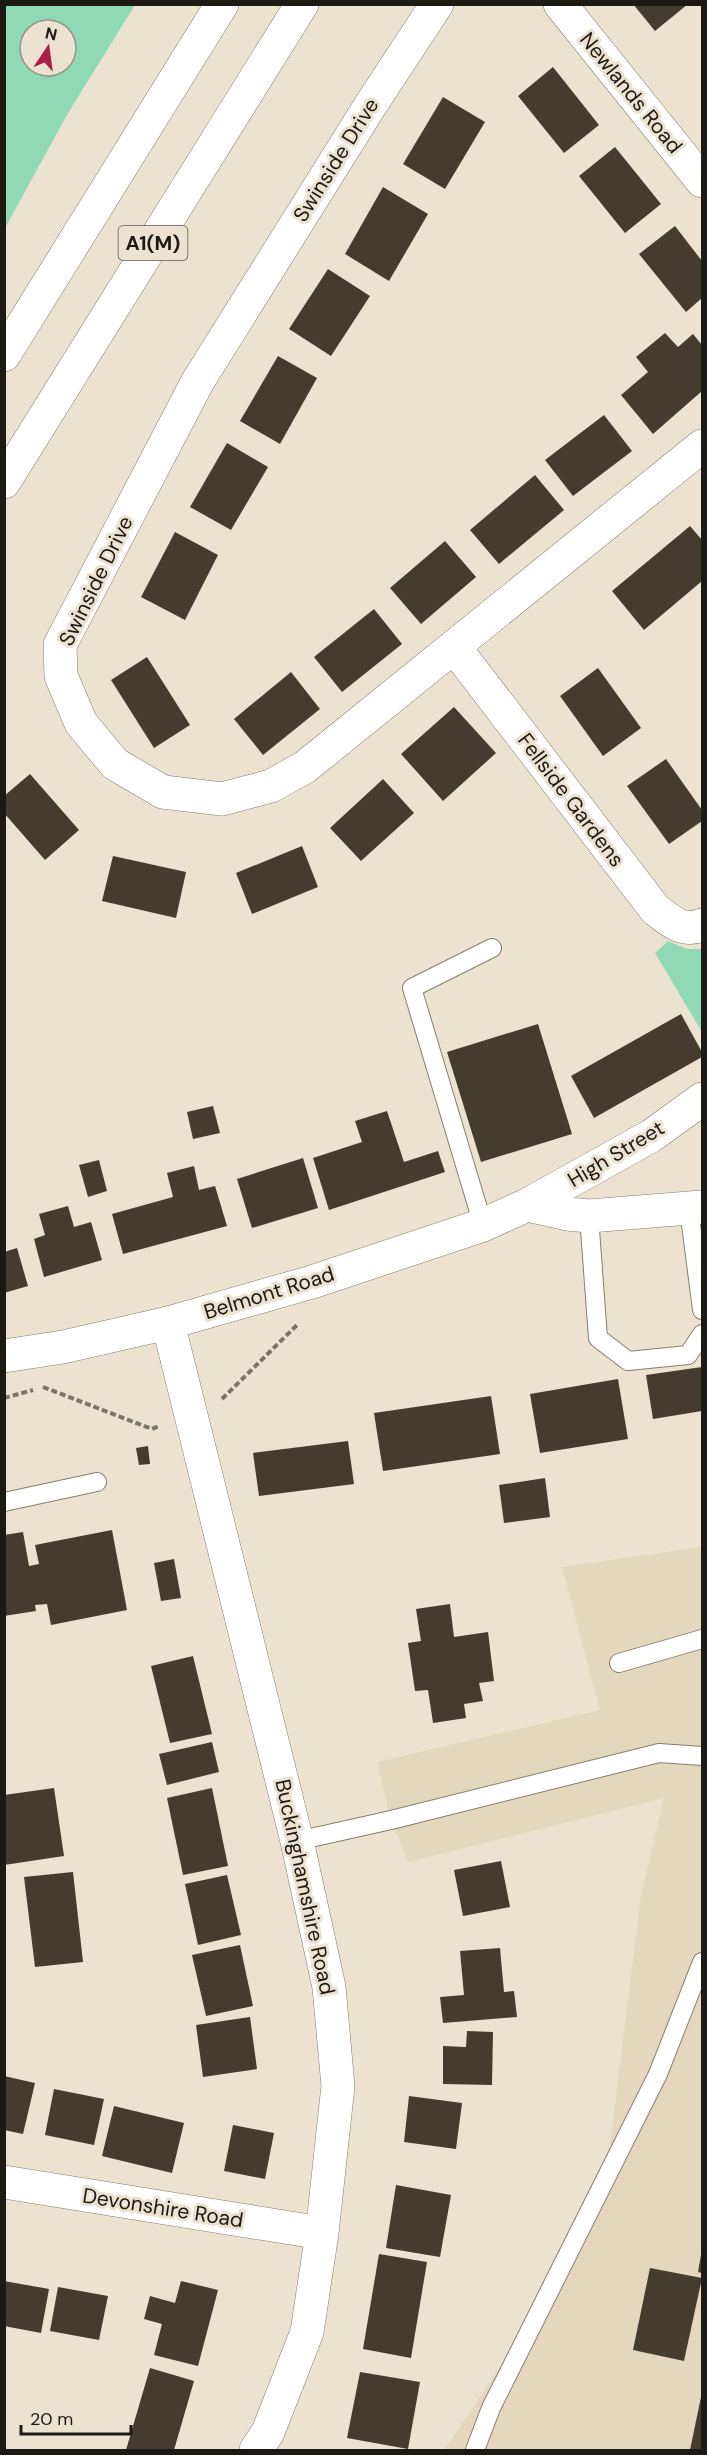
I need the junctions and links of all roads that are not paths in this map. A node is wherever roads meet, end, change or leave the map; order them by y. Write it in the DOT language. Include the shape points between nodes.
graph roads {
  1 [pos="222,4"];
  2 [pos="302,4"];
  3 [pos="437,4"];
  4 [pos="560,4"];
  5 [pos="702,182"];
  6 [pos="4,355"];
  7 [pos="702,446"];
  8 [pos="4,482"];
  9 [pos="455,648"];
  10 [pos="702,925"];
  11 [pos="492,948"];
  12 [pos="702,1099"];
  13 [pos="527,1205"];
  14 [pos="696,1208"];
  15 [pos="589,1215"];
  16 [pos="483,1225"];
  17 [pos="702,1310"];
  18 [pos="168,1323"];
  19 [pos="702,1334"];
  20 [pos="4,1356"];
  21 [pos="97,1482"];
  22 [pos="4,1502"];
  23 [pos="702,1639"];
  24 [pos="619,1663"];
  25 [pos="702,1756"];
  26 [pos="297,1841"];
  27 [pos="702,1962"];
  28 [pos="4,2182"];
  29 [pos="322,2233"];
  30 [pos="256,2451"];
  31 [pos="475,2451"];
  1 -- 6 [label="main road, A1(M)"];
  2 -- 8 [label="main road, A1(M)"];
  3 -- 9 [label="main road, Swinside Drive" via="198,381 60,645 61,676 81,723 115,764 164,792 222,799 271,786 305,767"];
  4 -- 5 [label="main road, Newlands Road"];
  7 -- 9 [label="main road, Swinside Drive"];
  9 -- 10 [label="main road, Fellside Gardens" via="655,909 671,922 692,929"];
  11 -- 16 [label="lane" via="412,988"];
  12 -- 13 [label="main road, High Street" via="651,1136"];
  13 -- 15 [label="main road"];
  13 -- 16 [label="main road, Belmont Road"];
  14 -- 15 [label="main road"];
  14 -- 17 [label="lane"];
  15 -- 19 [label="lane" via="598,1338 628,1362 688,1355"];
  16 -- 18 [label="main road, Belmont Road" via="312,1282"];
  18 -- 20 [label="main road, Belmont Road"];
  18 -- 26 [label="main road, Buckinghamshire Road"];
  21 -- 22 [label="lane"];
  23 -- 24 [label="lane"];
  25 -- 26 [label="lane" via="659,1753"];
  26 -- 29 [label="main road, Buckinghamshire Road" via="329,1987 338,2086"];
  27 -- 31 [label="lane" via="658,2074 491,2408"];
  28 -- 29 [label="main road, Devonshire Road"];
  29 -- 30 [label="main road, Buckinghamshire Road" via="307,2332 268,2432"];
}
